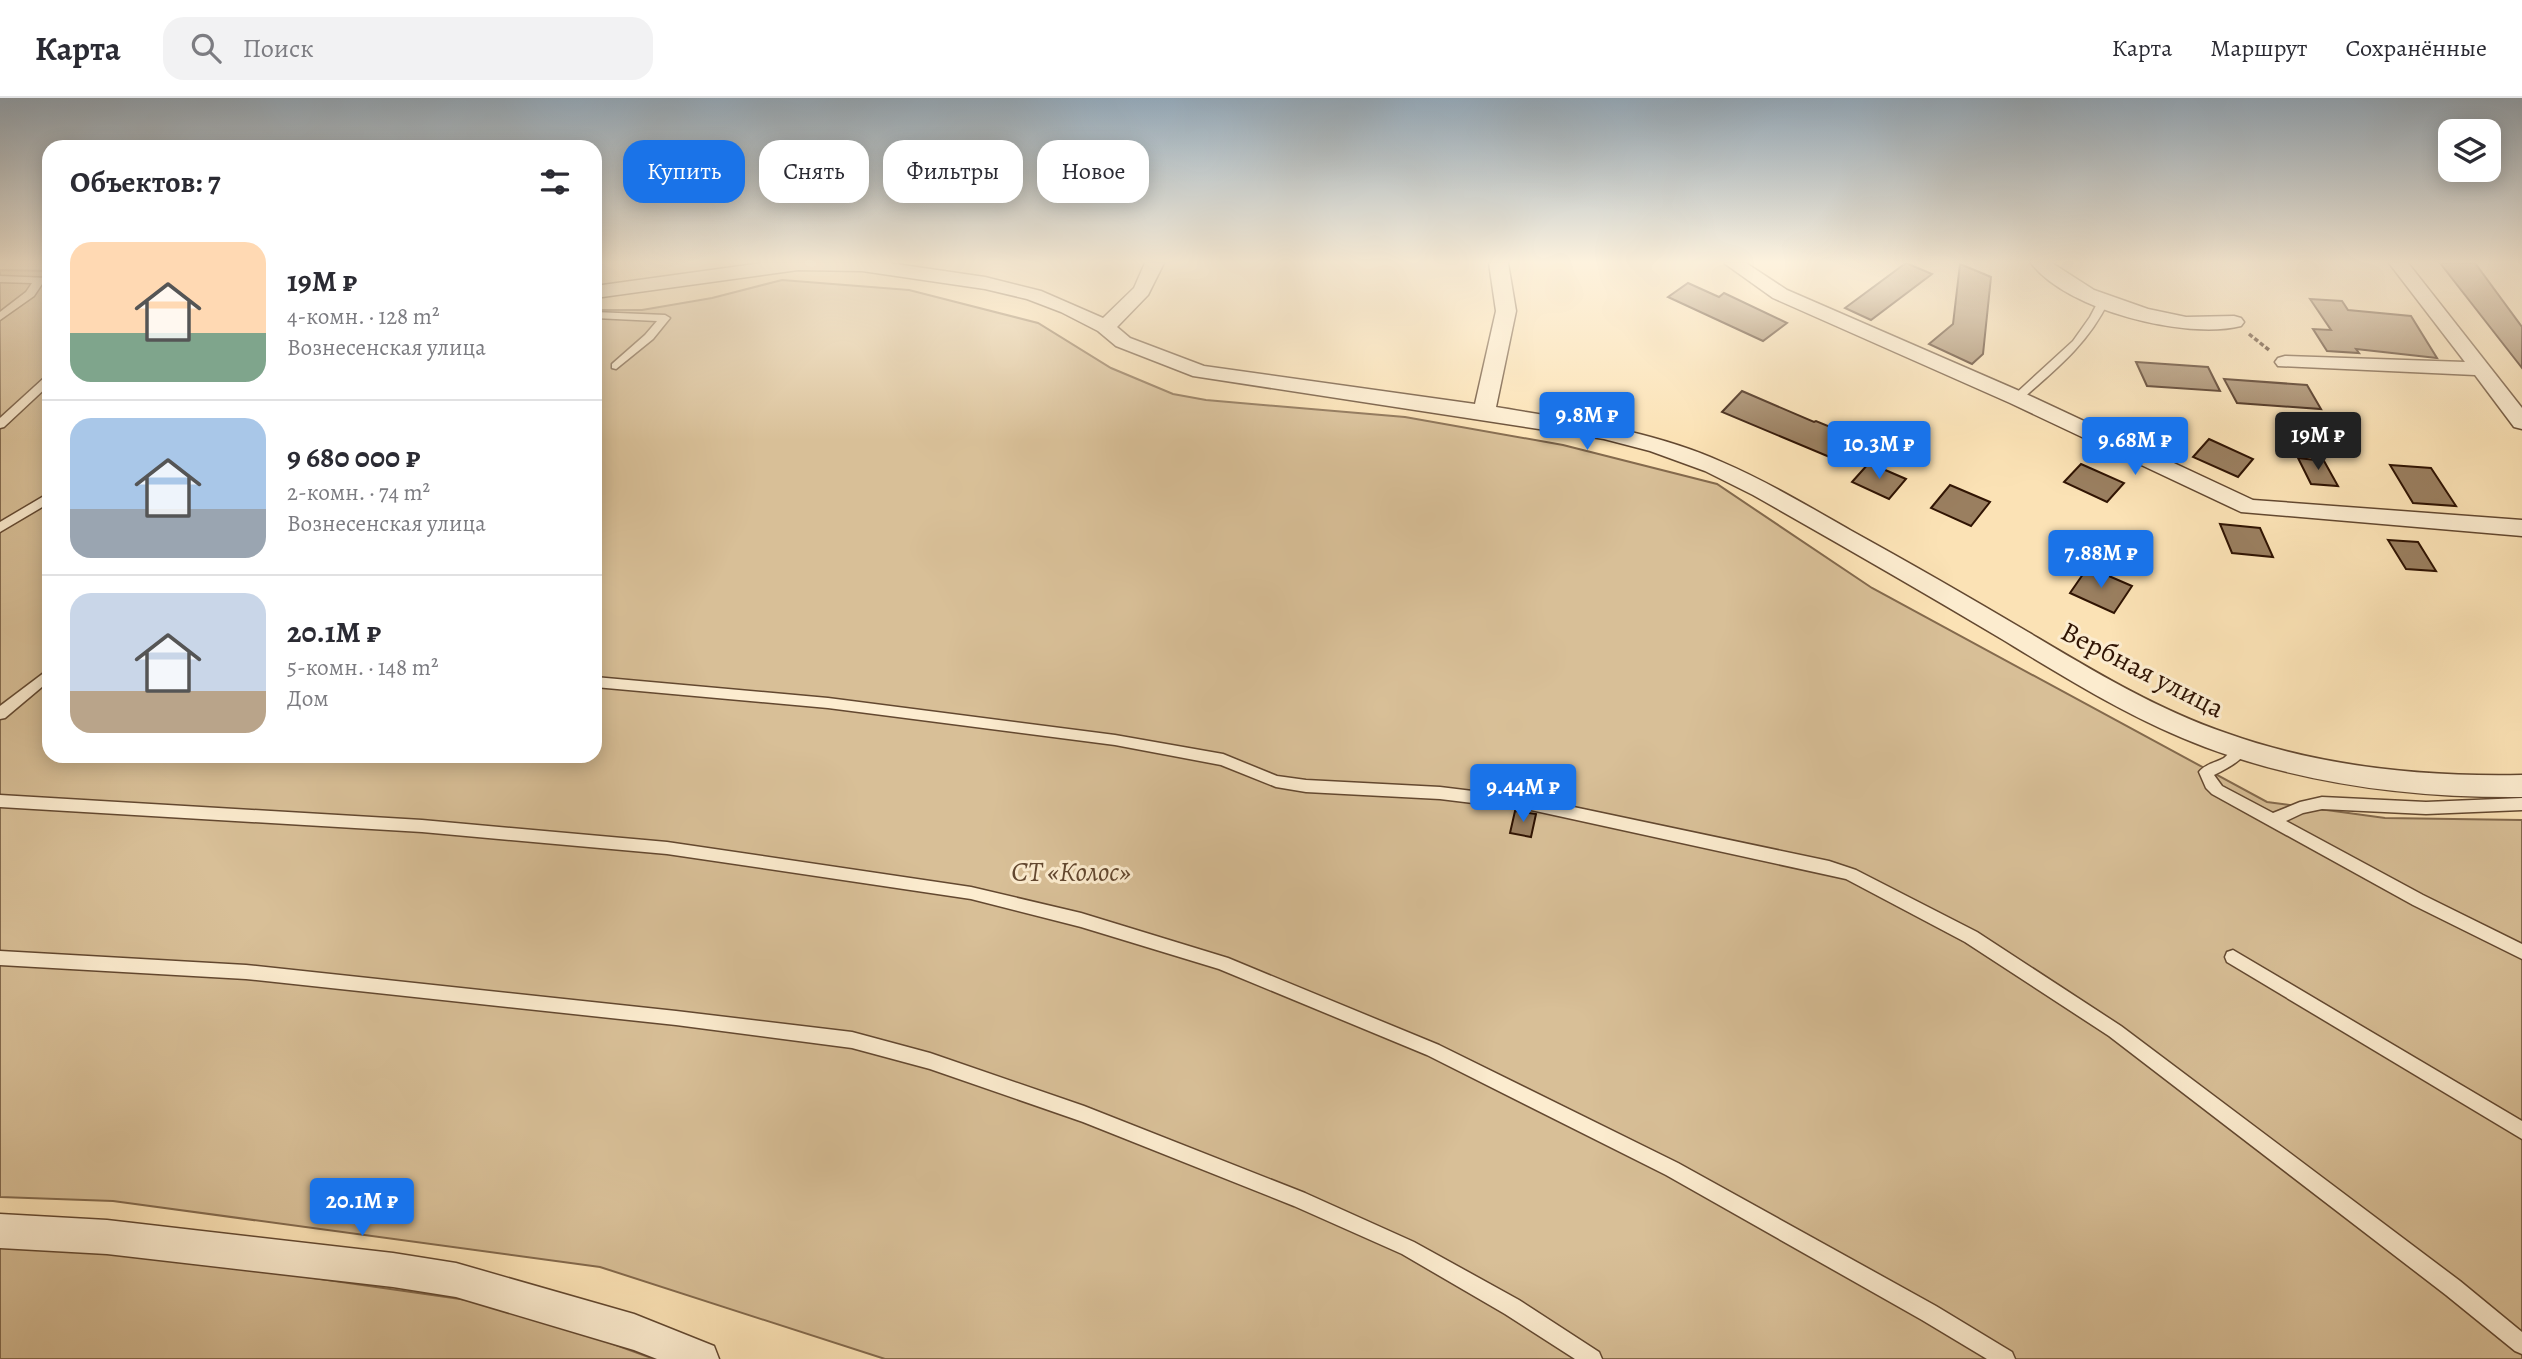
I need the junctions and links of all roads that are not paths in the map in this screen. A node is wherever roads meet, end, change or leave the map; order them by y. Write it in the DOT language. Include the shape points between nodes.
graph roads {
  1 [pos="662,322"];
  2 [pos="1094,322"];
  3 [pos="1112,322"];
  4 [pos="1504,322"];
  5 [pos="1843,322"];
  6 [pos="2095,322"];
  7 [pos="2180,322"];
  8 [pos="2234,322"];
  9 [pos="2444,322"];
  10 [pos="1105,327"];
  11 [pos="2285,362"];
  12 [pos="616,366"];
  13 [pos="2481,369"];
  14 [pos="42,385"];
  15 [pos="2017,398"];
  16 [pos="1484,412"];
  17 [pos="2522,422"];
  18 [pos="0,424"];
  19 [pos="42,501"];
  20 [pos="0,528"];
  21 [pos="2522,528"];
  22 [pos="602,683"];
  23 [pos="42,687"];
  24 [pos="0,714"];
  25 [pos="2242,749"];
  26 [pos="2522,786"];
  27 [pos="0,801"];
  28 [pos="2522,804"];
  29 [pos="2275,820"];
  30 [pos="2522,952"];
  31 [pos="2233,957"];
  32 [pos="0,958"];
  33 [pos="2522,1131"];
  34 [pos="0,1232"];
  35 [pos="2522,1344"];
  36 [pos="701,1359"];
  37 [pos="1592,1359"];
  38 [pos="2005,1359"];
  1 -- 12 [label="lane"];
  2 -- 10 [label="street, Вербная улица"];
  3 -- 10 [label="street"];
  4 -- 16 [label="street"];
  5 -- 15 [label="street"];
  6 -- 15 [label="lane"];
  7 -- 8 [label="street"];
  9 -- 13 [label="street"];
  10 -- 16 [label="street, Вербная улица" via="1123,342 1200,372"];
  11 -- 13 [label="street"];
  13 -- 17 [label="street"];
  14 -- 18 [label="lane"];
  15 -- 21 [label="street" via="2249,507"];
  16 -- 25 [label="street, Вербная улица" via="1604,432 1713,466 1828,527 2104,688"];
  19 -- 20 [label="lane"];
  22 -- 35 [label="lane" via="828,703 1115,740 1223,760 1276,781 1306,786 1440,793 1531,804 1851,874 1971,937 2115,1031"];
  23 -- 24 [label="lane"];
  25 -- 26 [label="street, Вербная улица" via="2379,780 2463,788"];
  25 -- 29 [label="lane" via="2206,772 2207,777 2217,790"];
  27 -- 38 [label="lane" via="422,826 667,848 959,890 1081,920 1222,963 1433,1050 1672,1169"];
  28 -- 29 [label="lane" via="2426,808 2322,803"];
  29 -- 30 [label="lane"];
  31 -- 33 [label="lane"];
  32 -- 37 [label="lane" via="246,972 852,1040 930,1061 1084,1114 1299,1199 1408,1248"];
  34 -- 36 [label="street" via="107,1237 456,1280 634,1332"];
}
